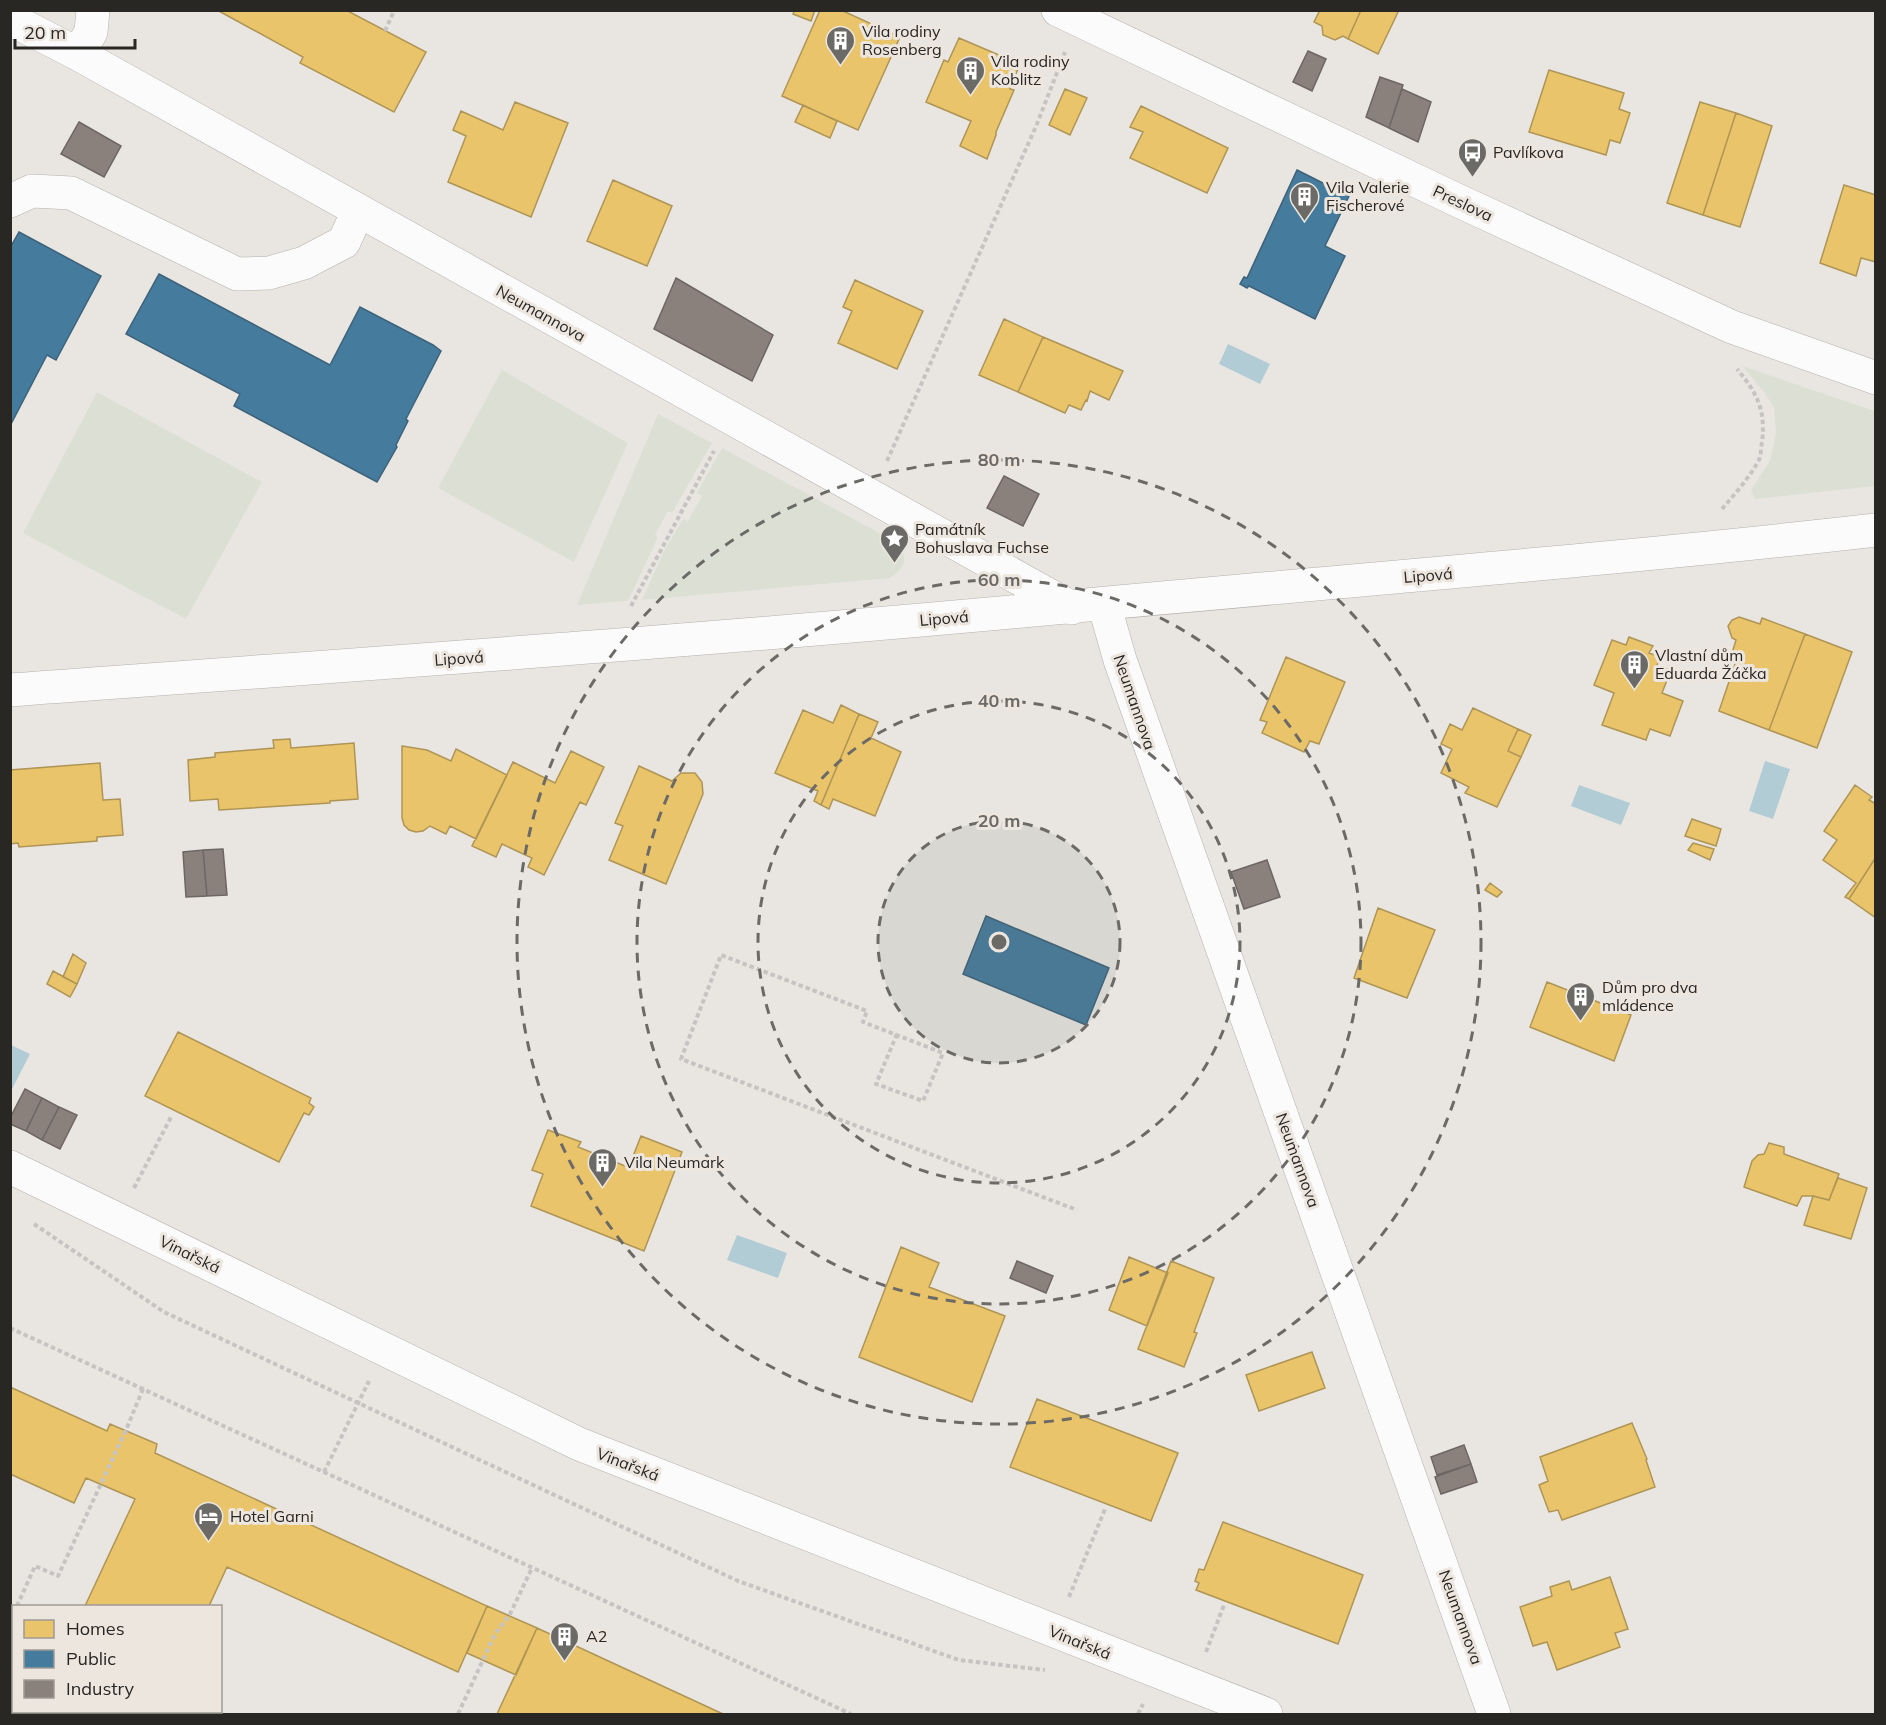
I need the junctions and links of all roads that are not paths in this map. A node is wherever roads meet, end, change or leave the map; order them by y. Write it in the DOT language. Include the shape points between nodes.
graph roads {
  1 [pos="93,10"];
  2 [pos="1058,10"];
  3 [pos="10,19"];
  4 [pos="78,54"];
  5 [pos="10,201"];
  6 [pos="358,211"];
  7 [pos="1875,378"];
  8 [pos="1875,530"];
  9 [pos="1104,604"];
  10 [pos="1072,608"];
  11 [pos="10,690"];
  12 [pos="10,1167"];
  13 [pos="1266,1714"];
  14 [pos="1494,1714"];
  1 -- 4 [label="street" via="91,32"];
  2 -- 7 [label="street, Preslova" via="1732,327"];
  3 -- 4 [label="street, Neumannova"];
  4 -- 6 [label="street, Neumannova"];
  5 -- 6 [label="street" via="32,191 71,193 237,274 269,273 304,263 344,242"];
  6 -- 10 [label="street, Neumannova"];
  8 -- 9 [label="street, Lipová" via="1681,552"];
  9 -- 10 [label="street, Lipová"];
  9 -- 14 [label="street, Neumannova" via="1120,660"];
  10 -- 11 [label="street, Lipová"];
  12 -- 13 [label="street, Vinařská" via="579,1444"];
}
